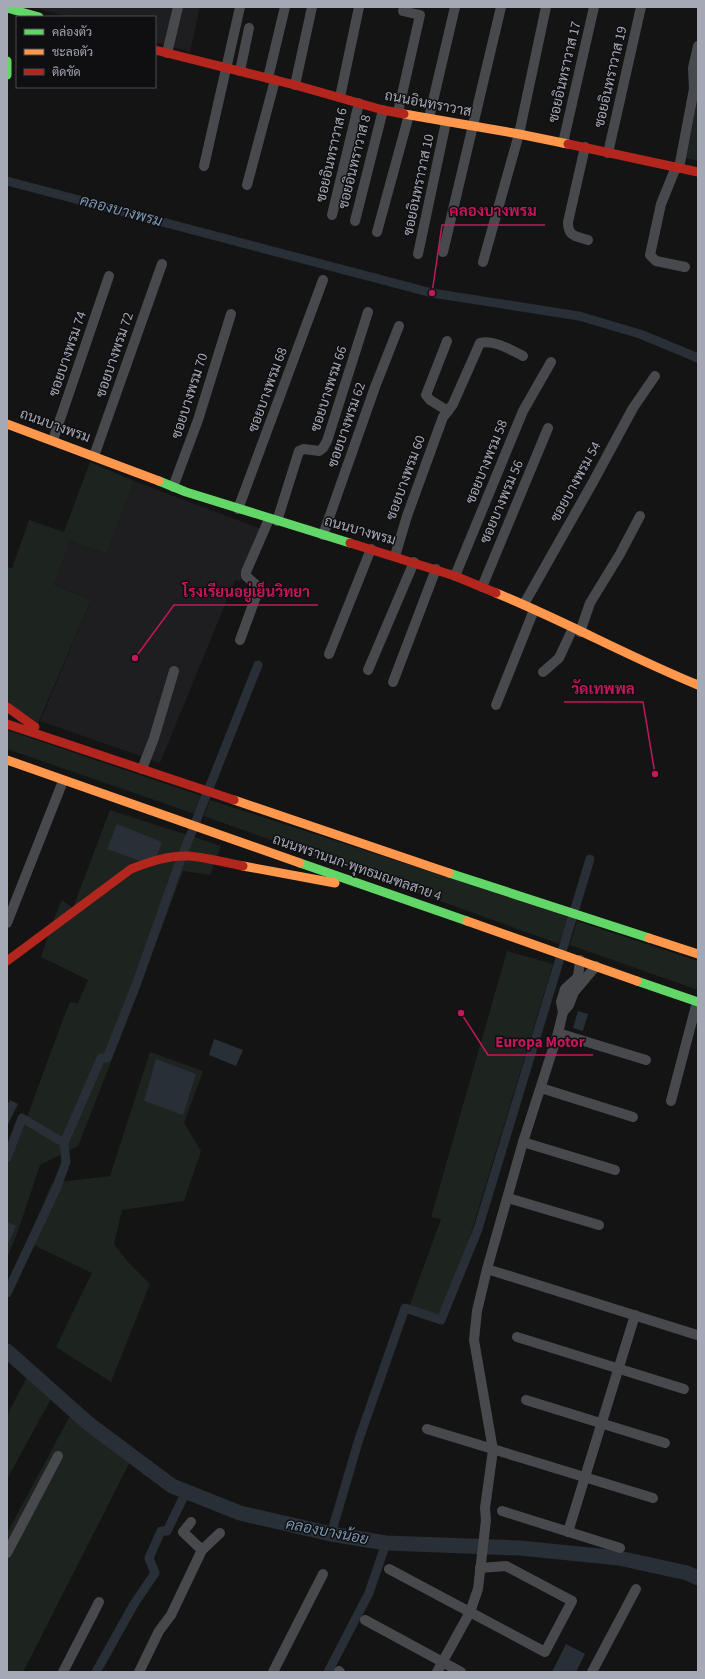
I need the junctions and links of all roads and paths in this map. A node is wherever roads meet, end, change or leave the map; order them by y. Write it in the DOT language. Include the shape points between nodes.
graph roads {
  1 [pos="178,7"];
  2 [pos="240,7"];
  3 [pos="285,7"];
  4 [pos="312,7"];
  5 [pos="359,7"];
  6 [pos="455,7"];
  7 [pos="501,7"];
  8 [pos="546,7"];
  9 [pos="594,7"];
  10 [pos="641,7"];
  11 [pos="7,8"];
  12 [pos="403,11"];
  13 [pos="35,16"];
  14 [pos="249,28"];
  15 [pos="698,46"];
  16 [pos="156,50"];
  17 [pos="167,53"];
  18 [pos="7,61"];
  19 [pos="227,68"];
  20 [pos="240,71"];
  21 [pos="7,74"];
  22 [pos="272,79"];
  23 [pos="295,85"];
  24 [pos="340,97"];
  25 [pos="359,103"];
  26 [pos="383,110"];
  27 [pos="398,112"];
  28 [pos="409,115"];
  29 [pos="429,118"];
  30 [pos="446,122"];
  31 [pos="473,127"];
  32 [pos="519,134"];
  33 [pos="563,143"];
  34 [pos="585,147"];
  35 [pos="608,153"];
  36 [pos="204,166"];
  37 [pos="677,167"];
  38 [pos="698,172"];
  39 [pos="247,185"];
  40 [pos="332,215"];
  41 [pos="355,221"];
  42 [pos="378,232"];
  43 [pos="588,240"];
  44 [pos="443,252"];
  45 [pos="418,254"];
  46 [pos="483,262"];
  47 [pos="162,264"];
  48 [pos="685,266"];
  49 [pos="109,276"];
  50 [pos="323,280"];
  51 [pos="368,312"];
  52 [pos="231,314"];
  53 [pos="399,326"];
  54 [pos="447,341"];
  55 [pos="523,356"];
  56 [pos="551,362"];
  57 [pos="655,376"];
  58 [pos="448,411"];
  59 [pos="7,424"];
  60 [pos="548,428"];
  61 [pos="53,440"];
  62 [pos="94,456"];
  63 [pos="302,459"];
  64 [pos="174,487"];
  65 [pos="238,509"];
  66 [pos="640,516"];
  67 [pos="276,521"];
  68 [pos="323,535"];
  69 [pos="371,549"];
  70 [pos="395,556"];
  71 [pos="414,562"];
  72 [pos="436,569"];
  73 [pos="455,576"];
  74 [pos="482,587"];
  75 [pos="524,604"];
  76 [pos="534,610"];
  77 [pos="576,630"];
  78 [pos="240,640"];
  79 [pos="329,654"];
  80 [pos="368,670"];
  81 [pos="174,671"];
  82 [pos="543,672"];
  83 [pos="393,682"];
  84 [pos="698,685"];
  85 [pos="496,705"];
  86 [pos="7,707"];
  87 [pos="7,724"];
  88 [pos="55,740"];
  89 [pos="7,760"];
  90 [pos="142,770"];
  91 [pos="63,780"];
  92 [pos="386,893"];
  93 [pos="7,923"];
  94 [pos="698,954"];
  95 [pos="7,960"];
  96 [pos="580,960"];
  97 [pos="596,966"];
  98 [pos="697,1002"];
  99 [pos="563,1012"];
  100 [pos="558,1033"];
  101 [pos="646,1060"];
  102 [pos="541,1088"];
  103 [pos="671,1101"];
  104 [pos="633,1117"];
  105 [pos="523,1142"];
  106 [pos="615,1170"];
  107 [pos="508,1198"];
  108 [pos="599,1225"];
  109 [pos="487,1269"];
  110 [pos="635,1315"];
  111 [pos="698,1335"];
  112 [pos="517,1337"];
  113 [pos="618,1369"];
  114 [pos="684,1389"];
  115 [pos="526,1400"];
  116 [pos="602,1423"];
  117 [pos="427,1429"];
  118 [pos="665,1443"];
  119 [pos="493,1450"];
  120 [pos="58,1456"];
  121 [pos="585,1478"];
  122 [pos="653,1498"];
  123 [pos="502,1511"];
  124 [pos="191,1522"];
  125 [pos="568,1532"];
  126 [pos="220,1533"];
  127 [pos="620,1548"];
  128 [pos="202,1550"];
  129 [pos="7,1553"];
  130 [pos="480,1568"];
  131 [pos="389,1569"];
  132 [pos="323,1574"];
  133 [pos="636,1589"];
  134 [pos="99,1602"];
  135 [pos="470,1612"];
  136 [pos="365,1620"];
  137 [pos="442,1662"];
  138 [pos="63,1672"];
  139 [pos="139,1672"];
  140 [pos="273,1672"];
  141 [pos="437,1672"];
  142 [pos="461,1672"];
  143 [pos="592,1672"];
  1 -- 17 [label="street"];
  2 -- 19 [label="street"];
  3 -- 22 [label="street"];
  4 -- 23 [label="street"];
  5 -- 24 [label="street"];
  6 -- 29 [label="street"];
  7 -- 31 [label="street"];
  8 -- 32 [label="street"];
  9 -- 33 [label="street, ซอยอินทราวาส 17"];
  10 -- 35 [label="street, ซอยอินทราวาส 19"];
  11 -- 13 [label="main road"];
  12 -- 27 [label="street" via="420,15"];
  14 -- 20 [label="street"];
  15 -- 37 [label="street" via="693,68 694,89"];
  16 -- 17 [label="main road, ถนนอินทราวาส"];
  17 -- 19 [label="main road, ถนนอินทราวาส"];
  18 -- 21 [label="main road"];
  19 -- 20 [label="main road, ถนนอินทราวาส"];
  19 -- 36 [label="street"];
  20 -- 22 [label="main road, ถนนอินทราวาส"];
  22 -- 23 [label="main road, ถนนอินทราวาส"];
  22 -- 39 [label="street"];
  23 -- 24 [label="main road, ถนนอินทราวาส"];
  24 -- 25 [label="main road, ถนนอินทราวาส"];
  25 -- 26 [label="main road, ถนนอินทราวาส"];
  25 -- 40 [label="street, ซอยอินทราวาส 6"];
  26 -- 27 [label="main road, ถนนอินทราวาส"];
  26 -- 41 [label="street, ซอยอินทราวาส 8"];
  27 -- 28 [label="main road, ถนนอินทราวาส"];
  28 -- 29 [label="main road, ถนนอินทราวาส"];
  28 -- 42 [label="street, ซอยอินทราวาส 10"];
  29 -- 30 [label="main road, ถนนอินทราวาส"];
  30 -- 31 [label="main road, ถนนอินทราวาส"];
  30 -- 45 [label="street, ซอยอินทราวาส 10"];
  31 -- 32 [label="main road, ถนนอินทราวาส"];
  31 -- 44 [label="street"];
  32 -- 33 [label="main road, ถนนอินทราวาส"];
  32 -- 46 [label="street"];
  33 -- 34 [label="main road, ถนนอินทราวาส"];
  34 -- 35 [label="main road, ถนนอินทราวาส"];
  34 -- 43 [label="street" via="568,230 572,236"];
  35 -- 37 [label="main road, ถนนอินทราวาส"];
  37 -- 38 [label="main road, ถนนอินทราวาส"];
  37 -- 48 [label="street" via="661,204 650,255 656,260"];
  47 -- 62 [label="street, ซอยบางพรม 72"];
  49 -- 61 [label="street, ซอยบางพรม 74"];
  50 -- 65 [label="street, ซอยบางพรม 68"];
  51 -- 67 [label="street, ซอยบางพรม 66" via="323,448 319,451 299,451"];
  52 -- 64 [label="street, ซอยบางพรม 70"];
  53 -- 68 [label="street, ซอยบางพรม 62" via="374,387"];
  54 -- 58 [label="street" via="426,395"];
  55 -- 58 [label="street, ซอยบางพรม 60" via="492,344 480,343"];
  56 -- 73 [label="street, ซอยบางพรม 58" via="523,411"];
  57 -- 75 [label="street, ซอยบางพรม 54" via="633,408"];
  58 -- 70 [label="street, ซอยบางพรม 60" via="443,417"];
  59 -- 61 [label="main road, ถนนบางพรม"];
  60 -- 74 [label="street, ซอยบางพรม 56"];
  61 -- 62 [label="main road, ถนนบางพรม"];
  62 -- 64 [label="main road, ถนนบางพรม"];
  63 -- 67 [label="street"];
  64 -- 65 [label="main road, ถนนบางพรม"];
  65 -- 67 [label="main road, ถนนบางพรม"];
  66 -- 77 [label="street"];
  67 -- 68 [label="main road, ถนนบางพรม"];
  67 -- 78 [label="street" via="246,572 246,576 255,584 258,591"];
  68 -- 69 [label="main road, ถนนบางพรม"];
  69 -- 70 [label="main road, ถนนบางพรม"];
  69 -- 79 [label="street"];
  70 -- 71 [label="main road, ถนนบางพรม"];
  71 -- 72 [label="main road, ถนนบางพรม"];
  71 -- 80 [label="street"];
  72 -- 73 [label="main road, ถนนบางพรม"];
  72 -- 83 [label="street"];
  73 -- 74 [label="main road, ถนนบางพรม"];
  74 -- 75 [label="main road, ถนนบางพรม"];
  75 -- 76 [label="main road, ถนนบางพรม"];
  76 -- 77 [label="main road, ถนนบางพรม"];
  76 -- 85 [label="street"];
  77 -- 82 [label="street" via="559,658"];
  77 -- 84 [label="main road, ถนนบางพรม"];
  81 -- 90 [label="street"];
  86 -- 88 [label="main road"];
  87 -- 88 [label="main road, ถนนพรานนก-พุทธมณฑลสาย 4"];
  88 -- 90 [label="main road, ถนนพรานนก-พุทธมณฑลสาย 4"];
  89 -- 91 [label="main road, ถนนพรานนก-พุทธมณฑลสาย 4"];
  90 -- 94 [label="main road, ถนนพรานนก-พุทธมณฑลสาย 4"];
  91 -- 92 [label="main road, ถนนพรานนก-พุทธมณฑลสาย 4"];
  91 -- 93 [label="street"];
  92 -- 95 [label="main road" via="189,856 177,856 155,860 131,869"];
  92 -- 96 [label="main road, ถนนพรานนก-พุทธมณฑลสาย 4"];
  96 -- 97 [label="main road, ถนนพรานนก-พุทธมณฑลสาย 4"];
  96 -- 99 [label="street" via="578,977 566,989 561,1002"];
  97 -- 98 [label="main road, ถนนพรานนก-พุทธมณฑลสาย 4"];
  97 -- 99 [label="street" via="574,992"];
  98 -- 103 [label="street"];
  99 -- 100 [label="street"];
  100 -- 101 [label="street"];
  100 -- 102 [label="street"];
  102 -- 104 [label="street"];
  102 -- 105 [label="street"];
  105 -- 106 [label="street"];
  105 -- 107 [label="street"];
  107 -- 108 [label="street"];
  107 -- 109 [label="street"];
  109 -- 110 [label="street"];
  109 -- 119 [label="street" via="477,1311 474,1340"];
  110 -- 111 [label="street"];
  110 -- 113 [label="street"];
  112 -- 113 [label="street"];
  113 -- 114 [label="street"];
  113 -- 116 [label="street"];
  115 -- 116 [label="street"];
  116 -- 118 [label="street"];
  116 -- 121 [label="street"];
  117 -- 119 [label="street"];
  119 -- 121 [label="street"];
  119 -- 130 [label="street"];
  120 -- 129 [label="street"];
  121 -- 122 [label="street"];
  121 -- 125 [label="street"];
  123 -- 125 [label="street"];
  124 -- 128 [label="street" via="183,1532"];
  125 -- 127 [label="street"];
  126 -- 128 [label="street"];
  128 -- 139 [label="street" via="171,1615 159,1631"];
  130 -- 135 [label="street" via="478,1589"];
  130 -- 135 [label="street" via="506,1566 572,1601 545,1652"];
  131 -- 135 [label="street"];
  132 -- 140 [label="street"];
  133 -- 143 [label="street"];
  134 -- 138 [label="street"];
  135 -- 137 [label="street"];
  136 -- 137 [label="street"];
  137 -- 141 [label="street"];
  137 -- 142 [label="street"];
}
